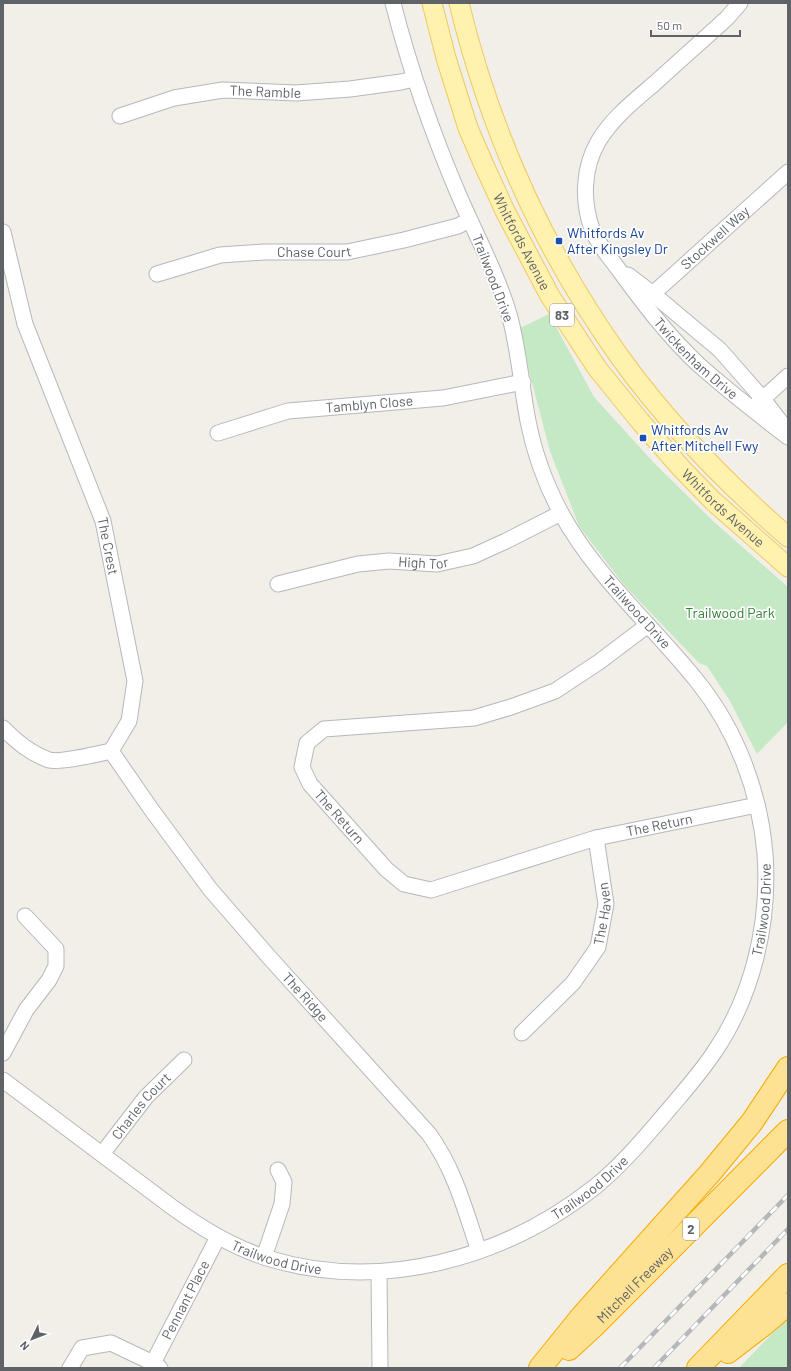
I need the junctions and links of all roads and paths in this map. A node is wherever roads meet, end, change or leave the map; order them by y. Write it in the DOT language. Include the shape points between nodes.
graph roads {
  1 [pos="393,3"];
  2 [pos="432,3"];
  3 [pos="459,3"];
  4 [pos="740,3"];
  5 [pos="414,79"];
  6 [pos="120,116"];
  7 [pos="788,172"];
  8 [pos="469,220"];
  9 [pos="3,232"];
  10 [pos="157,274"];
  11 [pos="648,298"];
  12 [pos="788,376"];
  13 [pos="522,382"];
  14 [pos="763,399"];
  15 [pos="752,409"];
  16 [pos="218,433"];
  17 [pos="788,433"];
  18 [pos="788,437"];
  19 [pos="561,513"];
  20 [pos="788,538"];
  21 [pos="788,567"];
  22 [pos="278,584"];
  23 [pos="648,625"];
  24 [pos="3,728"];
  25 [pos="111,751"];
  26 [pos="756,805"];
  27 [pos="596,838"];
  28 [pos="25,916"];
  29 [pos="522,1032"];
  30 [pos="3,1053"];
  31 [pos="184,1060"];
  32 [pos="788,1068"];
  33 [pos="3,1080"];
  34 [pos="788,1131"];
  35 [pos="102,1154"];
  36 [pos="278,1170"];
  37 [pos="218,1237"];
  38 [pos="479,1251"];
  39 [pos="264,1257"];
  40 [pos="379,1272"];
  41 [pos="788,1275"];
  42 [pos="788,1304"];
  43 [pos="157,1366"];
  44 [pos="70,1368"];
  45 [pos="380,1368"];
  46 [pos="540,1368"];
  47 [pos="547,1368"];
  48 [pos="698,1368"];
  49 [pos="707,1368"];
  1 -- 5 [label="street, Trailwood Drive"];
  2 -- 21 [label="main road, Whitfords Avenue / 83" via="468,128 505,212 550,296 597,368 681,468 713,501"];
  3 -- 20 [label="main road, Whitfords Avenue / 83" via="467,37 511,161 542,226 584,301 623,360 671,420 719,474"];
  4 -- 11 [label="street, Twickenham Drive" via="727,18 623,111 605,130 591,156 587,171 586,201 588,216 599,244 617,268"];
  5 -- 6 [label="street, The Ramble" via="350,89 296,93 223,90 174,98"];
  5 -- 8 [label="street, Trailwood Drive"];
  7 -- 11 [label="street, Stockwell Way"];
  8 -- 10 [label="street, Chase Court" via="458,226 347,252 220,255"];
  8 -- 13 [label="street, Trailwood Drive" via="495,276 510,318"];
  9 -- 25 [label="street, The Crest" via="25,324 103,521 135,681 129,721"];
  11 -- 14 [label="street, Twickenham Drive" via="720,350"];
  11 -- 15 [label="street, Twickenham Drive" via="682,348"];
  12 -- 14 [label="street"];
  13 -- 16 [label="street, Tamblyn Close" via="443,398 288,411"];
  13 -- 19 [label="street, Trailwood Drive" via="532,441"];
  14 -- 15 [label="street"];
  14 -- 17 [label="street, Twickenham Drive"];
  15 -- 18 [label="street, Twickenham Drive"];
  19 -- 22 [label="street, High Tor" via="473,556 437,564 389,561 358,564"];
  19 -- 23 [label="street, Trailwood Drive" via="594,563"];
  23 -- 26 [label="street, Trailwood Drive" via="700,684 723,718 742,757"];
  23 -- 27 [label="street, The Return" via="555,691 511,707 474,718 324,729 307,742 302,767 310,784 386,869 404,884 431,890"];
  24 -- 25 [label="street" via="22,747 51,760 78,758"];
  25 -- 38 [label="street, The Ridge" via="210,889 429,1134 453,1174"];
  26 -- 27 [label="street, The Return"];
  26 -- 38 [label="street, Trailwood Drive" via="762,829 766,878 764,906 760,936 745,992 732,1024 696,1078 640,1144 600,1183 548,1219"];
  27 -- 29 [label="street, The Haven" via="606,904 598,947 572,983"];
  28 -- 30 [label="street" via="56,949 56,966 49,980 26,1010"];
  31 -- 35 [label="street, Charles Court" via="146,1096"];
  32 -- 46 [label="highway" via="752,1122 715,1167 582,1316"];
  33 -- 35 [label="street, Trailwood Drive"];
  34 -- 47 [label="highway, Mitchell Freeway / 2" via="594,1326"];
  35 -- 37 [label="street, Trailwood Drive" via="172,1208"];
  36 -- 39 [label="street" via="284,1182 282,1204"];
  37 -- 39 [label="street, Trailwood Drive"];
  37 -- 43 [label="street, Pennant Place"];
  38 -- 40 [label="street, Trailwood Drive" via="429,1265"];
  39 -- 40 [label="street, Trailwood Drive" via="335,1272"];
  40 -- 45 [label="street"];
  41 -- 48 [label="highway"];
  42 -- 49 [label="highway"];
  43 -- 44 [label="street, Pennant Place" via="111,1343 82,1348"];
}
